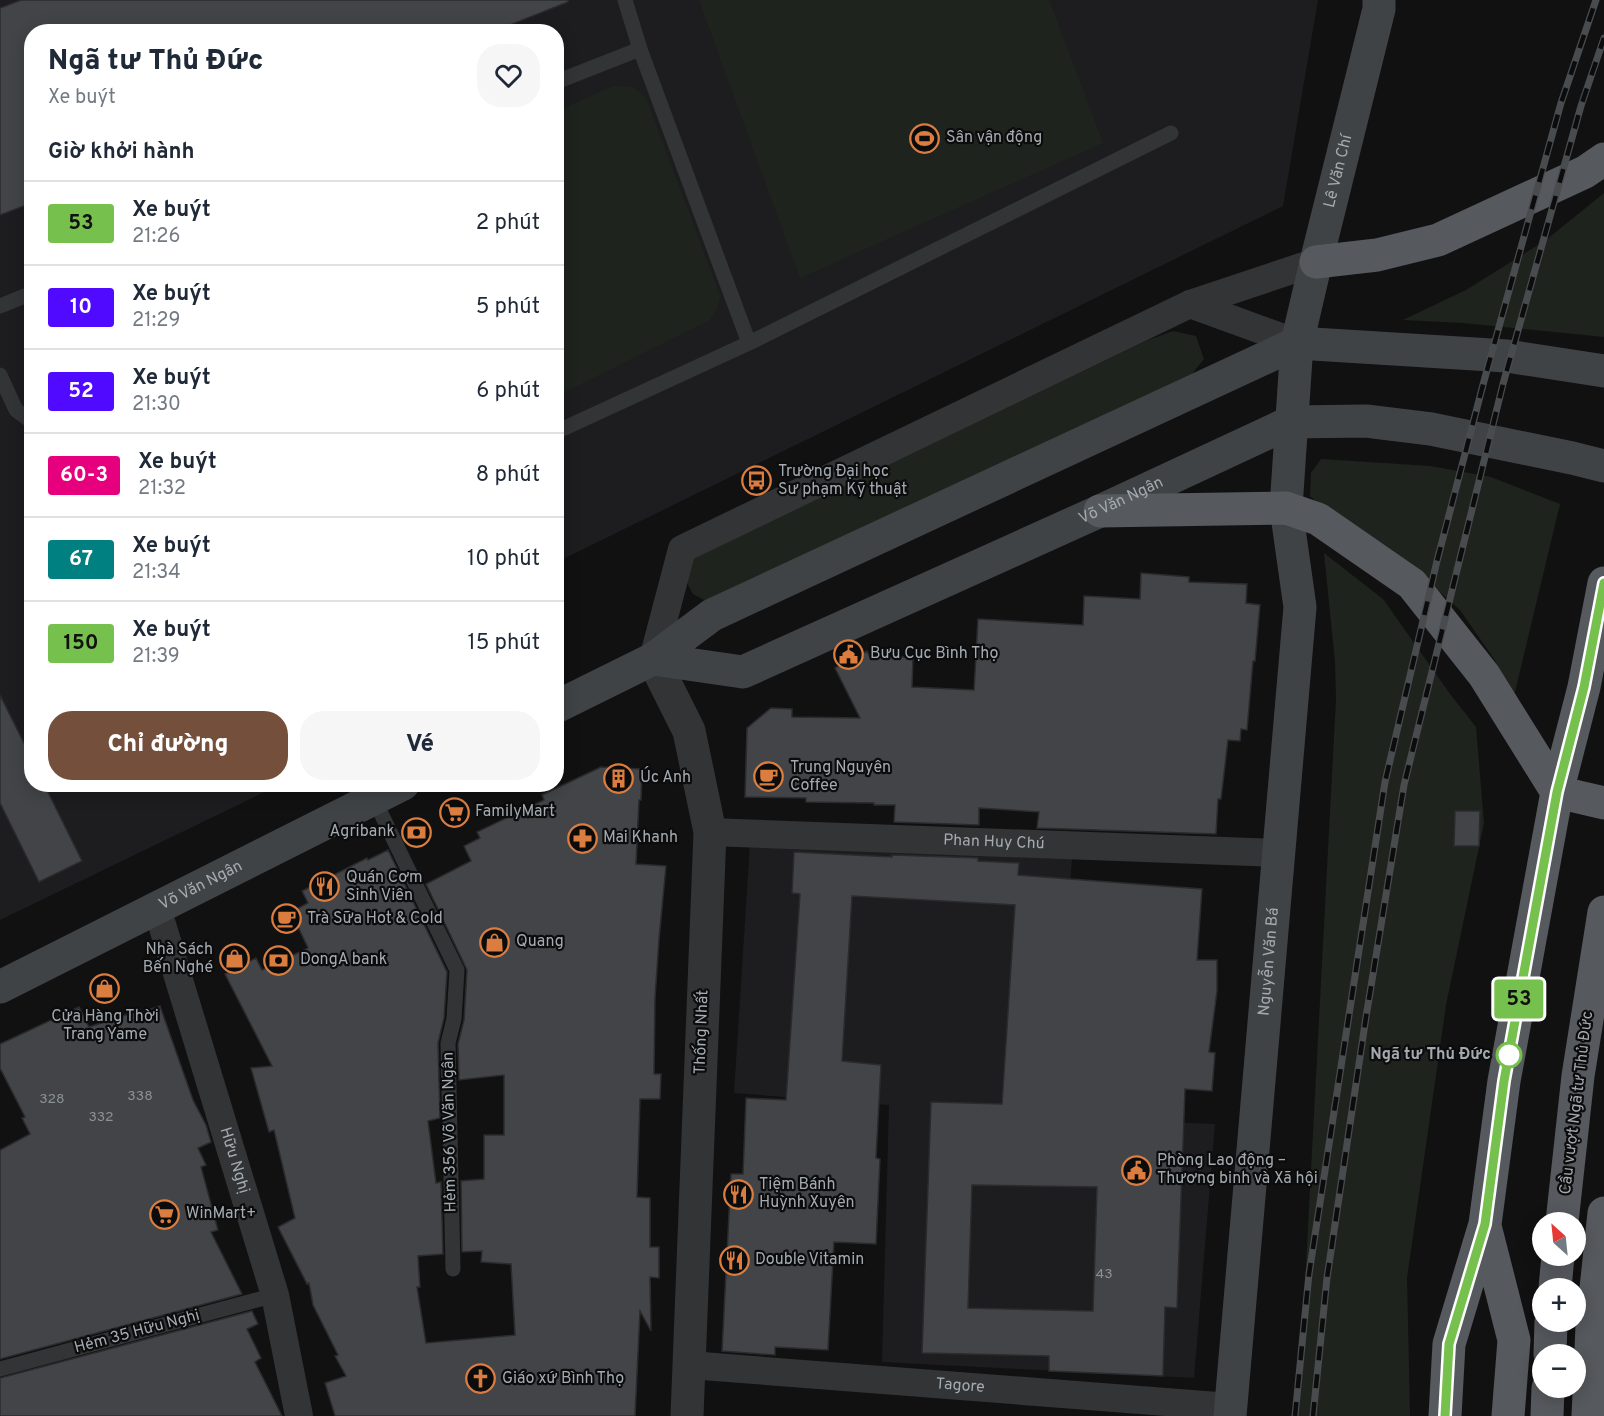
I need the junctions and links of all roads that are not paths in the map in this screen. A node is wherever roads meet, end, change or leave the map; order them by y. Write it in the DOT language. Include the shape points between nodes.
graph roads {
  1 [pos="625,0"];
  2 [pos="1383,3"];
  3 [pos="640,49"];
  4 [pos="564,79"];
  5 [pos="1171,133"];
  6 [pos="1604,159"];
  7 [pos="1316,262"];
  8 [pos="24,296"];
  9 [pos="1190,304"];
  10 [pos="0,306"];
  11 [pos="1297,343"];
  12 [pos="748,344"];
  13 [pos="1604,371"];
  14 [pos="0,375"];
  15 [pos="24,416"];
  16 [pos="1291,422"];
  17 [pos="564,428"];
  18 [pos="1604,466"];
  19 [pos="1286,508"];
  20 [pos="1100,511"];
  21 [pos="1604,583"];
  22 [pos="652,659"];
  23 [pos="564,703"];
  24 [pos="378,792"];
  25 [pos="385,792"];
  26 [pos="1557,792"];
  27 [pos="1604,803"];
  28 [pos="710,832"];
  29 [pos="1278,853"];
  30 [pos="157,908"];
  31 [pos="1604,912"];
  32 [pos="0,987"];
  33 [pos="1563,1212"];
  34 [pos="1604,1213"];
  35 [pos="1485,1224"];
  36 [pos="453,1269"];
  37 [pos="275,1295"];
  38 [pos="689,1365"];
  39 [pos="0,1370"];
  40 [pos="1548,1398"];
  41 [pos="1230,1412"];
  42 [pos="299,1416"];
  43 [pos="687,1416"];
  44 [pos="1445,1416"];
  45 [pos="1508,1416"];
  46 [pos="1547,1416"];
  47 [pos="1588,1416"];
  1 -- 3 [label="lane"];
  2 -- 7 [label="main road, Lê Văn Chí"];
  3 -- 4 [label="lane"];
  3 -- 12 [label="lane"];
  5 -- 12 [label="lane"];
  6 -- 7 [label="highway" via="1585,172 1438,240 1377,255"];
  7 -- 9 [label="street"];
  7 -- 11 [label="main road, Lê Văn Chí"];
  8 -- 10 [label="lane"];
  9 -- 11 [label="street"];
  9 -- 22 [label="street" via="682,549"];
  11 -- 13 [label="main road" via="1507,356"];
  11 -- 16 [label="main road, Lê Văn Chí"];
  11 -- 22 [label="main road" via="712,615"];
  12 -- 17 [label="lane"];
  14 -- 15 [label="lane" via="16,410"];
  16 -- 18 [label="main road, Võ Văn Ngân" via="1366,421 1431,429"];
  16 -- 19 [label="main road, Nguyễn Văn Bá"];
  16 -- 20 [label="main road, Võ Văn Ngân"];
  19 -- 20 [label="highway"];
  19 -- 26 [label="highway" via="1318,519 1412,584 1484,675"];
  19 -- 29 [label="main road, Nguyễn Văn Bá" via="1300,607"];
  20 -- 22 [label="main road, Võ Văn Ngân" via="743,672"];
  21 -- 26 [label="highway" via="1584,687"];
  22 -- 23 [label="main road"];
  22 -- 28 [label="street, Thống Nhất" via="690,731"];
  24 -- 30 [label="main road, Võ Văn Ngân"];
  25 -- 36 [label="lane, Hẻm 356 Võ Văn Ngân" via="457,970 454,1019 448,1043"];
  26 -- 27 [label="highway"];
  26 -- 35 [label="highway" via="1504,1081"];
  28 -- 29 [label="street, Phan Huy Chú"];
  28 -- 38 [label="street, Thống Nhất"];
  29 -- 41 [label="main road, Nguyễn Văn Bá"];
  30 -- 32 [label="main road, Võ Văn Ngân"];
  30 -- 37 [label="street, Hữu Nghị"];
  31 -- 33 [label="highway, Cầu vượt Ngã tư Thủ Đức" via="1578,1076"];
  34 -- 47 [label="highway" via="1592,1326"];
  35 -- 44 [label="highway" via="1449,1344"];
  35 -- 45 [label="highway" via="1514,1340"];
  37 -- 39 [label="lane, Hẻm 35 Hữu Nghị"];
  37 -- 42 [label="street, Hữu Nghị"];
  38 -- 41 [label="street, Tagore"];
  38 -- 43 [label="street, Thống Nhất"];
  40 -- 46 [label="highway"];
}
